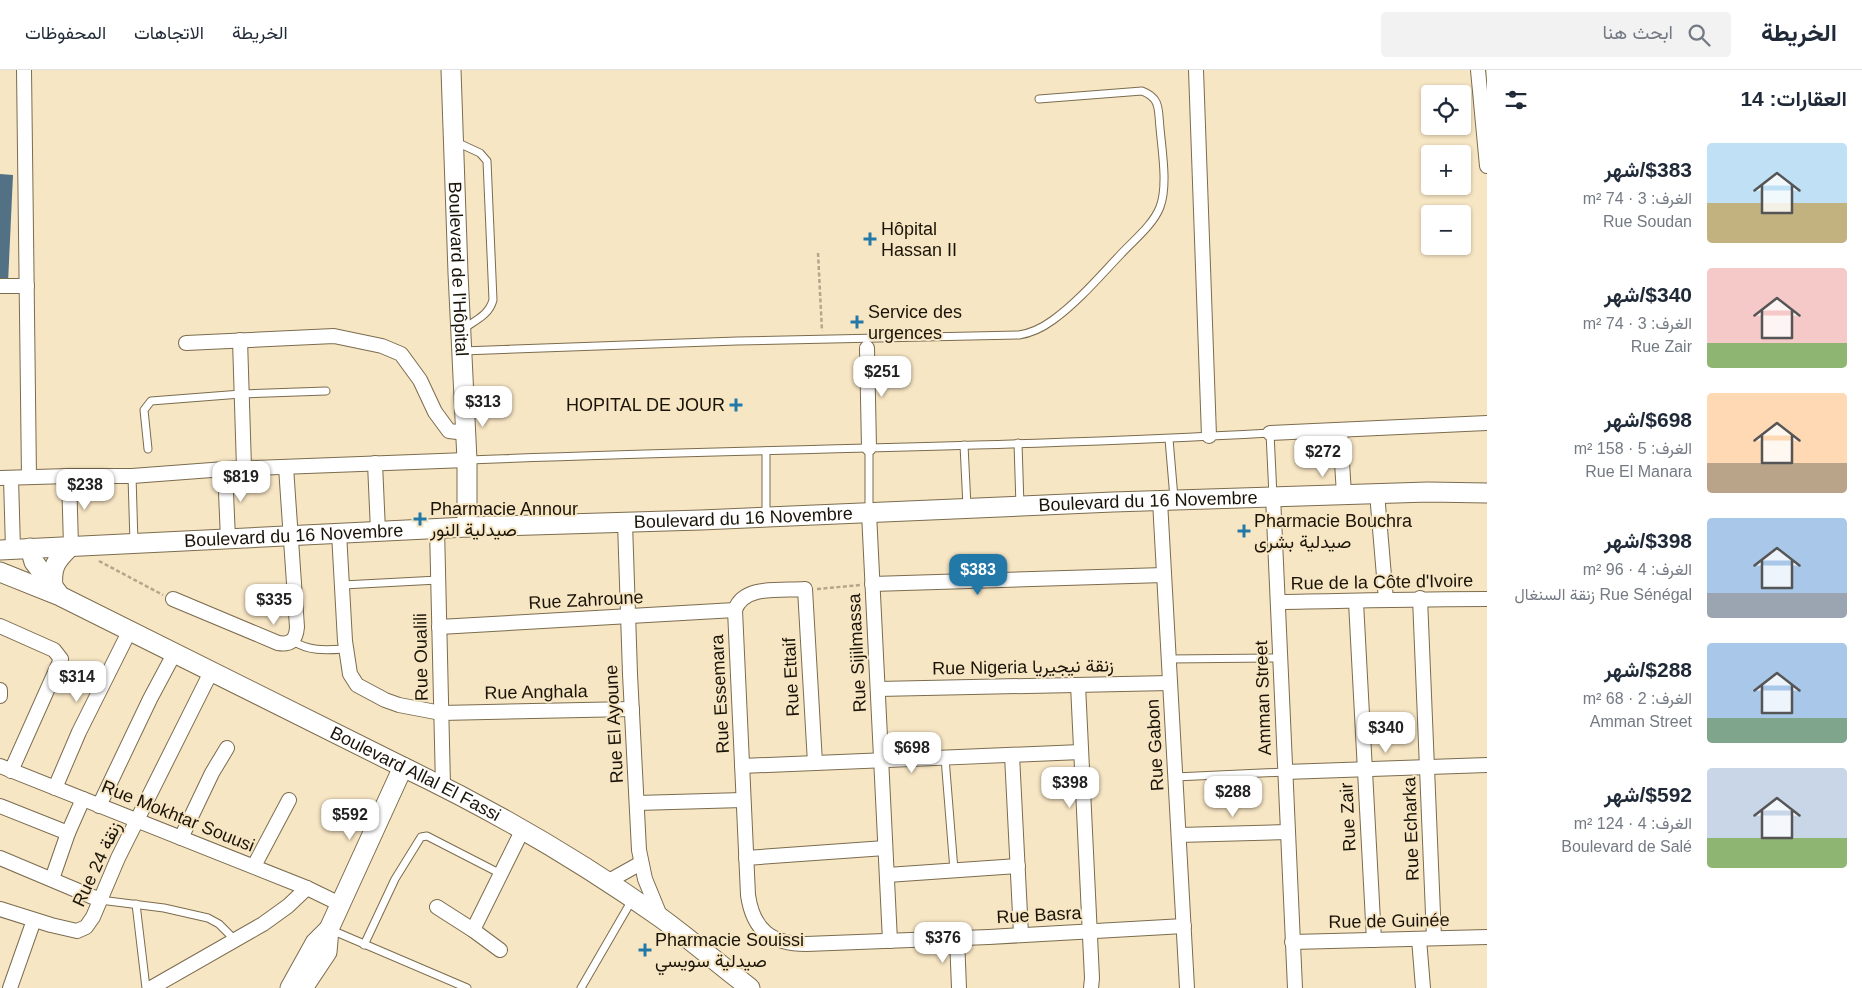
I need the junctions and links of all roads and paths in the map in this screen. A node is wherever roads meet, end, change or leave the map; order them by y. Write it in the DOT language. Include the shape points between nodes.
graph roads {
  1 [pos="24,70"];
  2 [pos="451,70"];
  3 [pos="1196,70"];
  4 [pos="1478,70"];
  5 [pos="1039,99"];
  6 [pos="454,141"];
  7 [pos="1487,166"];
  8 [pos="818,253"];
  9 [pos="0,286"];
  10 [pos="27,286"];
  11 [pos="461,330"];
  12 [pos="822,339"];
  13 [pos="240,340"];
  14 [pos="186,343"];
  15 [pos="867,348"];
  16 [pos="462,351"];
  17 [pos="326,391"];
  18 [pos="241,394"];
  19 [pos="1487,423"];
  20 [pos="1340,431"];
  21 [pos="466,433"];
  22 [pos="1270,433"];
  23 [pos="1209,436"];
  24 [pos="1169,439"];
  25 [pos="1018,443"];
  26 [pos="964,445"];
  27 [pos="869,448"];
  28 [pos="148,449"];
  29 [pos="766,451"];
  30 [pos="468,460"];
  31 [pos="375,463"];
  32 [pos="286,467"];
  33 [pos="244,468"];
  34 [pos="225,469"];
  35 [pos="69,476"];
  36 [pos="132,476"];
  37 [pos="30,477"];
  38 [pos="6,478"];
  39 [pos="1377,493"];
  40 [pos="1487,493"];
  41 [pos="1344,494"];
  42 [pos="1273,496"];
  43 [pos="1167,500"];
  44 [pos="1020,506"];
  45 [pos="967,508"];
  46 [pos="869,513"];
  47 [pos="766,517"];
  48 [pos="625,523"];
  49 [pos="468,527"];
  50 [pos="437,528"];
  51 [pos="378,531"];
  52 [pos="339,533"];
  53 [pos="292,536"];
  54 [pos="228,539"];
  55 [pos="134,543"];
  56 [pos="71,546"];
  57 [pos="14,549"];
  58 [pos="96,560"];
  59 [pos="0,572"];
  60 [pos="1164,575"];
  61 [pos="20,579"];
  62 [pos="438,580"];
  63 [pos="872,584"];
  64 [pos="343,585"];
  65 [pos="805,589"];
  66 [pos="56,592"];
  67 [pos="1420,598"];
  68 [pos="173,599"];
  69 [pos="1487,599"];
  70 [pos="1386,600"];
  71 [pos="1278,602"];
  72 [pos="1356,602"];
  73 [pos="735,610"];
  74 [pos="629,617"];
  75 [pos="0,626"];
  76 [pos="439,627"];
  77 [pos="129,632"];
  78 [pos="293,642"];
  79 [pos="346,649"];
  80 [pos="174,654"];
  81 [pos="1280,658"];
  82 [pos="1169,659"];
  83 [pos="210,672"];
  84 [pos="1170,683"];
  85 [pos="1078,685"];
  86 [pos="878,689"];
  87 [pos="0,690"];
  88 [pos="0,696"];
  89 [pos="632,709"];
  90 [pos="441,713"];
  91 [pos="227,748"];
  92 [pos="1081,752"];
  93 [pos="1012,755"];
  94 [pos="945,758"];
  95 [pos="881,760"];
  96 [pos="815,763"];
  97 [pos="1487,765"];
  98 [pos="742,766"];
  99 [pos="403,767"];
  100 [pos="1427,767"];
  101 [pos="5,769"];
  102 [pos="1365,769"];
  103 [pos="1285,772"];
  104 [pos="1175,777"];
  105 [pos="443,786"];
  106 [pos="55,788"];
  107 [pos="83,799"];
  108 [pos="289,800"];
  109 [pos="743,800"];
  110 [pos="637,803"];
  111 [pos="0,806"];
  112 [pos="100,806"];
  113 [pos="137,821"];
  114 [pos="523,829"];
  115 [pos="1288,832"];
  116 [pos="68,833"];
  117 [pos="1179,835"];
  118 [pos="181,838"];
  119 [pos="885,848"];
  120 [pos="0,858"];
  121 [pos="746,858"];
  122 [pos="641,863"];
  123 [pos="254,866"];
  124 [pos="1018,866"];
  125 [pos="954,870"];
  126 [pos="501,874"];
  127 [pos="887,875"];
  128 [pos="52,879"];
  129 [pos="607,882"];
  130 [pos="307,888"];
  131 [pos="100,900"];
  132 [pos="632,900"];
  133 [pos="136,904"];
  134 [pos="340,904"];
  135 [pos="436,907"];
  136 [pos="0,909"];
  137 [pos="661,919"];
  138 [pos="34,920"];
  139 [pos="756,920"];
  140 [pos="1184,926"];
  141 [pos="329,929"];
  142 [pos="473,930"];
  143 [pos="1090,931"];
  144 [pos="1022,934"];
  145 [pos="1487,937"];
  146 [pos="957,938"];
  147 [pos="1434,938"];
  148 [pos="1419,939"];
  149 [pos="235,940"];
  150 [pos="1374,940"];
  151 [pos="890,941"];
  152 [pos="1292,942"];
  153 [pos="364,945"];
  154 [pos="500,950"];
  155 [pos="10,988"];
  156 [pos="146,988"];
  157 [pos="151,988"];
  158 [pos="290,988"];
  159 [pos="303,988"];
  160 [pos="467,988"];
  161 [pos="581,988"];
  162 [pos="750,988"];
  163 [pos="959,988"];
  164 [pos="1091,988"];
  165 [pos="1187,988"];
  166 [pos="1294,988"];
  167 [pos="1423,988"];
  1 -- 10 [label="street"];
  2 -- 6 [label="street, Boulevard de l'Hôpital"];
  3 -- 23 [label="street"];
  4 -- 7 [label="street"];
  5 -- 12 [label="lane" via="1142,91 1156,99 1162,150 1162,199 1157,213 1144,230 1063,313 1032,333"];
  6 -- 11 [label="street, Boulevard de l'Hôpital"];
  6 -- 11 [label="lane" via="480,153 487,161 494,300 486,314"];
  8 -- 12 [label="path"];
  9 -- 10 [label="street"];
  10 -- 37 [label="street"];
  11 -- 16 [label="street, Boulevard de l'Hôpital"];
  12 -- 16 [label="lane"];
  13 -- 14 [label="street"];
  13 -- 18 [label="street"];
  13 -- 21 [label="street" via="334,336 382,346 401,354 449,431"];
  15 -- 27 [label="street"];
  16 -- 21 [label="street, Boulevard de l'Hôpital"];
  17 -- 18 [label="lane"];
  18 -- 28 [label="lane" via="151,401 144,410"];
  18 -- 33 [label="street"];
  19 -- 20 [label="street"];
  20 -- 22 [label="street"];
  20 -- 41 [label="street"];
  21 -- 30 [label="street, Boulevard de l'Hôpital"];
  22 -- 23 [label="lane"];
  22 -- 42 [label="lane"];
  23 -- 24 [label="lane"];
  24 -- 25 [label="lane"];
  24 -- 43 [label="lane"];
  25 -- 26 [label="lane"];
  25 -- 44 [label="lane"];
  26 -- 27 [label="lane"];
  26 -- 45 [label="lane"];
  27 -- 29 [label="lane"];
  27 -- 46 [label="lane"];
  29 -- 30 [label="lane"];
  29 -- 47 [label="lane"];
  30 -- 31 [label="street"];
  30 -- 49 [label="street, Boulevard de l'Hôpital"];
  31 -- 32 [label="street"];
  31 -- 51 [label="street"];
  32 -- 33 [label="street"];
  32 -- 53 [label="street"];
  33 -- 34 [label="street"];
  34 -- 36 [label="street"];
  34 -- 54 [label="street"];
  35 -- 36 [label="street"];
  35 -- 37 [label="street"];
  35 -- 56 [label="street"];
  36 -- 55 [label="lane"];
  37 -- 38 [label="street"];
  38 -- 57 [label="street"];
  39 -- 40 [label="street, Boulevard du 16 Novembre"];
  39 -- 41 [label="street, Boulevard du 16 Novembre"];
  39 -- 70 [label="street"];
  41 -- 42 [label="street, Boulevard du 16 Novembre"];
  42 -- 43 [label="street, Boulevard du 16 Novembre"];
  42 -- 71 [label="street, Amman Street"];
  43 -- 44 [label="street, Boulevard du 16 Novembre"];
  43 -- 60 [label="street, Rue Gabon"];
  44 -- 45 [label="street, Boulevard du 16 Novembre"];
  45 -- 46 [label="street, Boulevard du 16 Novembre"];
  46 -- 47 [label="street, Boulevard du 16 Novembre"];
  46 -- 63 [label="street, Rue Sijilmassa"];
  47 -- 48 [label="street, Boulevard du 16 Novembre"];
  48 -- 49 [label="street, Boulevard du 16 Novembre"];
  48 -- 74 [label="street, Rue El Ayoune"];
  49 -- 50 [label="street, Boulevard du 16 Novembre"];
  50 -- 51 [label="street, Boulevard du 16 Novembre"];
  50 -- 62 [label="street, Rue Oualili"];
  51 -- 52 [label="street, Boulevard du 16 Novembre"];
  52 -- 53 [label="street, Boulevard du 16 Novembre"];
  52 -- 64 [label="street, Rue Anghala"];
  53 -- 54 [label="street, Boulevard du 16 Novembre"];
  53 -- 78 [label="street" via="298,627"];
  54 -- 55 [label="street, Boulevard du 16 Novembre"];
  55 -- 56 [label="street, Boulevard du 16 Novembre"];
  56 -- 57 [label="street, Boulevard du 16 Novembre"];
  56 -- 66 [label="street" via="56,562 52,578"];
  57 -- 61 [label="street"];
  57 -- 66 [label="street, Boulevard Allal El Fassi" via="34,562"];
  58 -- 68 [label="path"];
  59 -- 61 [label="street, Boulevard Allal El Fassi"];
  60 -- 63 [label="street"];
  60 -- 82 [label="street, Rue Gabon"];
  61 -- 66 [label="street, Boulevard Allal El Fassi"];
  62 -- 64 [label="lane"];
  62 -- 76 [label="street, Rue Oualili"];
  63 -- 65 [label="path"];
  63 -- 86 [label="street, Rue Sijilmassa"];
  64 -- 79 [label="street, Rue Anghala"];
  65 -- 73 [label="street, Rue Essemara" via="752,593 741,598"];
  65 -- 96 [label="street, Rue Ettaif"];
  66 -- 77 [label="street, Boulevard Allal El Fassi"];
  67 -- 69 [label="street, Rue de la Côte d'Ivoire"];
  67 -- 70 [label="street, Rue de la Côte d'Ivoire"];
  67 -- 100 [label="street, Rue Echarka"];
  68 -- 78 [label="street" via="278,643 286,645"];
  70 -- 72 [label="street, Rue de la Côte d'Ivoire"];
  71 -- 72 [label="street, Rue de la Côte d'Ivoire"];
  71 -- 81 [label="street, Amman Street"];
  72 -- 102 [label="street, Rue Zair"];
  73 -- 74 [label="street, Rue Zahroune"];
  73 -- 98 [label="street, Rue Essemara"];
  74 -- 76 [label="street, Rue Zahroune"];
  74 -- 89 [label="street, Rue El Ayoune"];
  75 -- 101 [label="street" via="54,650 61,659"];
  76 -- 90 [label="street, Rue Oualili"];
  77 -- 80 [label="street, Boulevard Allal El Fassi"];
  77 -- 106 [label="street" via="78,732"];
  78 -- 79 [label="lane" via="307,649"];
  79 -- 90 [label="street, Rue Anghala" via="350,674 358,685 399,705"];
  80 -- 83 [label="street, Boulevard Allal El Fassi"];
  80 -- 112 [label="street"];
  81 -- 82 [label="lane"];
  81 -- 103 [label="street, Amman Street"];
  82 -- 84 [label="street, Rue Gabon"];
  83 -- 99 [label="street, Boulevard Allal El Fassi"];
  83 -- 113 [label="street, Rue 24 زنقة"];
  84 -- 85 [label="street, Rue Nigeria زنقة نيجيريا"];
  84 -- 104 [label="street, Rue Gabon"];
  85 -- 86 [label="street, Rue Nigeria زنقة نيجيريا"];
  85 -- 92 [label="street"];
  86 -- 95 [label="street, Rue Sijilmassa"];
  87 -- 88 [label="street"];
  89 -- 90 [label="street, Rue Anghala"];
  89 -- 110 [label="street, Rue El Ayoune"];
  90 -- 105 [label="street, Rue Oualili"];
  91 -- 118 [label="street"];
  92 -- 93 [label="street"];
  92 -- 143 [label="street"];
  93 -- 94 [label="street"];
  93 -- 124 [label="street"];
  94 -- 95 [label="street"];
  94 -- 125 [label="lane"];
  95 -- 96 [label="street"];
  95 -- 119 [label="street, Rue Sijilmassa"];
  96 -- 98 [label="street"];
  97 -- 100 [label="street"];
  98 -- 109 [label="street, Rue Essemara"];
  99 -- 105 [label="street, Boulevard Allal El Fassi"];
  99 -- 134 [label="street"];
  100 -- 102 [label="street"];
  100 -- 147 [label="street, Rue Echarka"];
  101 -- 106 [label="street, Rue Mokhtar Souusi"];
  102 -- 103 [label="street"];
  102 -- 150 [label="street, Rue Zair"];
  103 -- 104 [label="lane"];
  103 -- 115 [label="street, Amman Street"];
  104 -- 117 [label="street, Rue Gabon"];
  105 -- 114 [label="street, Boulevard Allal El Fassi"];
  106 -- 107 [label="street, Rue Mokhtar Souusi"];
  107 -- 112 [label="street, Rue Mokhtar Souusi"];
  107 -- 116 [label="street"];
  108 -- 123 [label="street"];
  109 -- 110 [label="street"];
  109 -- 121 [label="street, Rue Essemara"];
  110 -- 122 [label="street, Rue El Ayoune"];
  111 -- 116 [label="street"];
  112 -- 113 [label="street, Rue Mokhtar Souusi"];
  113 -- 118 [label="street, Rue Mokhtar Souusi"];
  113 -- 131 [label="street, Rue 24 زنقة"];
  114 -- 126 [label="street"];
  114 -- 129 [label="street, Boulevard Allal El Fassi"];
  115 -- 117 [label="street"];
  115 -- 152 [label="street, Amman Street"];
  116 -- 128 [label="street"];
  117 -- 140 [label="street, Rue Gabon"];
  118 -- 123 [label="street, Rue Mokhtar Souusi"];
  119 -- 121 [label="street"];
  119 -- 127 [label="street, Rue Sijilmassa"];
  120 -- 128 [label="street"];
  121 -- 139 [label="street, Rue Essemara" via="749,904"];
  122 -- 129 [label="street"];
  122 -- 137 [label="street, Rue El Ayoune"];
  123 -- 130 [label="street, Rue Mokhtar Souusi"];
  124 -- 125 [label="street"];
  124 -- 144 [label="street"];
  125 -- 127 [label="street"];
  126 -- 142 [label="street"];
  126 -- 153 [label="lane" via="427,836 421,837 395,879"];
  127 -- 151 [label="street, Rue Sijilmassa"];
  128 -- 131 [label="street"];
  129 -- 132 [label="street, Boulevard Allal El Fassi"];
  130 -- 134 [label="street, Rue Mokhtar Souusi"];
  130 -- 149 [label="street" via="278,914"];
  131 -- 133 [label="lane"];
  131 -- 138 [label="street, Rue 24 زنقة" via="89,924 77,931"];
  132 -- 137 [label="street, Boulevard Allal El Fassi"];
  132 -- 161 [label="lane"];
  133 -- 149 [label="lane" via="208,918"];
  133 -- 156 [label="lane"];
  134 -- 141 [label="street"];
  135 -- 142 [label="street"];
  136 -- 138 [label="street"];
  137 -- 162 [label="street, Boulevard Allal El Fassi"];
  138 -- 155 [label="street"];
  139 -- 151 [label="street, Rue Basra" via="772,937 789,944"];
  140 -- 143 [label="street, Rue Basra"];
  140 -- 165 [label="street, Rue Gabon"];
  141 -- 153 [label="lane"];
  141 -- 158 [label="street" via="316,943"];
  141 -- 159 [label="street" via="327,952"];
  142 -- 154 [label="street"];
  143 -- 144 [label="street, Rue Basra"];
  143 -- 164 [label="street"];
  144 -- 146 [label="street, Rue Basra"];
  145 -- 147 [label="street, Rue de Guinée"];
  146 -- 151 [label="street, Rue Basra"];
  146 -- 163 [label="street"];
  147 -- 148 [label="street, Rue de Guinée"];
  148 -- 150 [label="street, Rue de Guinée"];
  148 -- 167 [label="street"];
  149 -- 157 [label="street"];
  150 -- 152 [label="street, Rue de Guinée"];
  152 -- 166 [label="street, Amman Street"];
  153 -- 160 [label="lane"];
}
